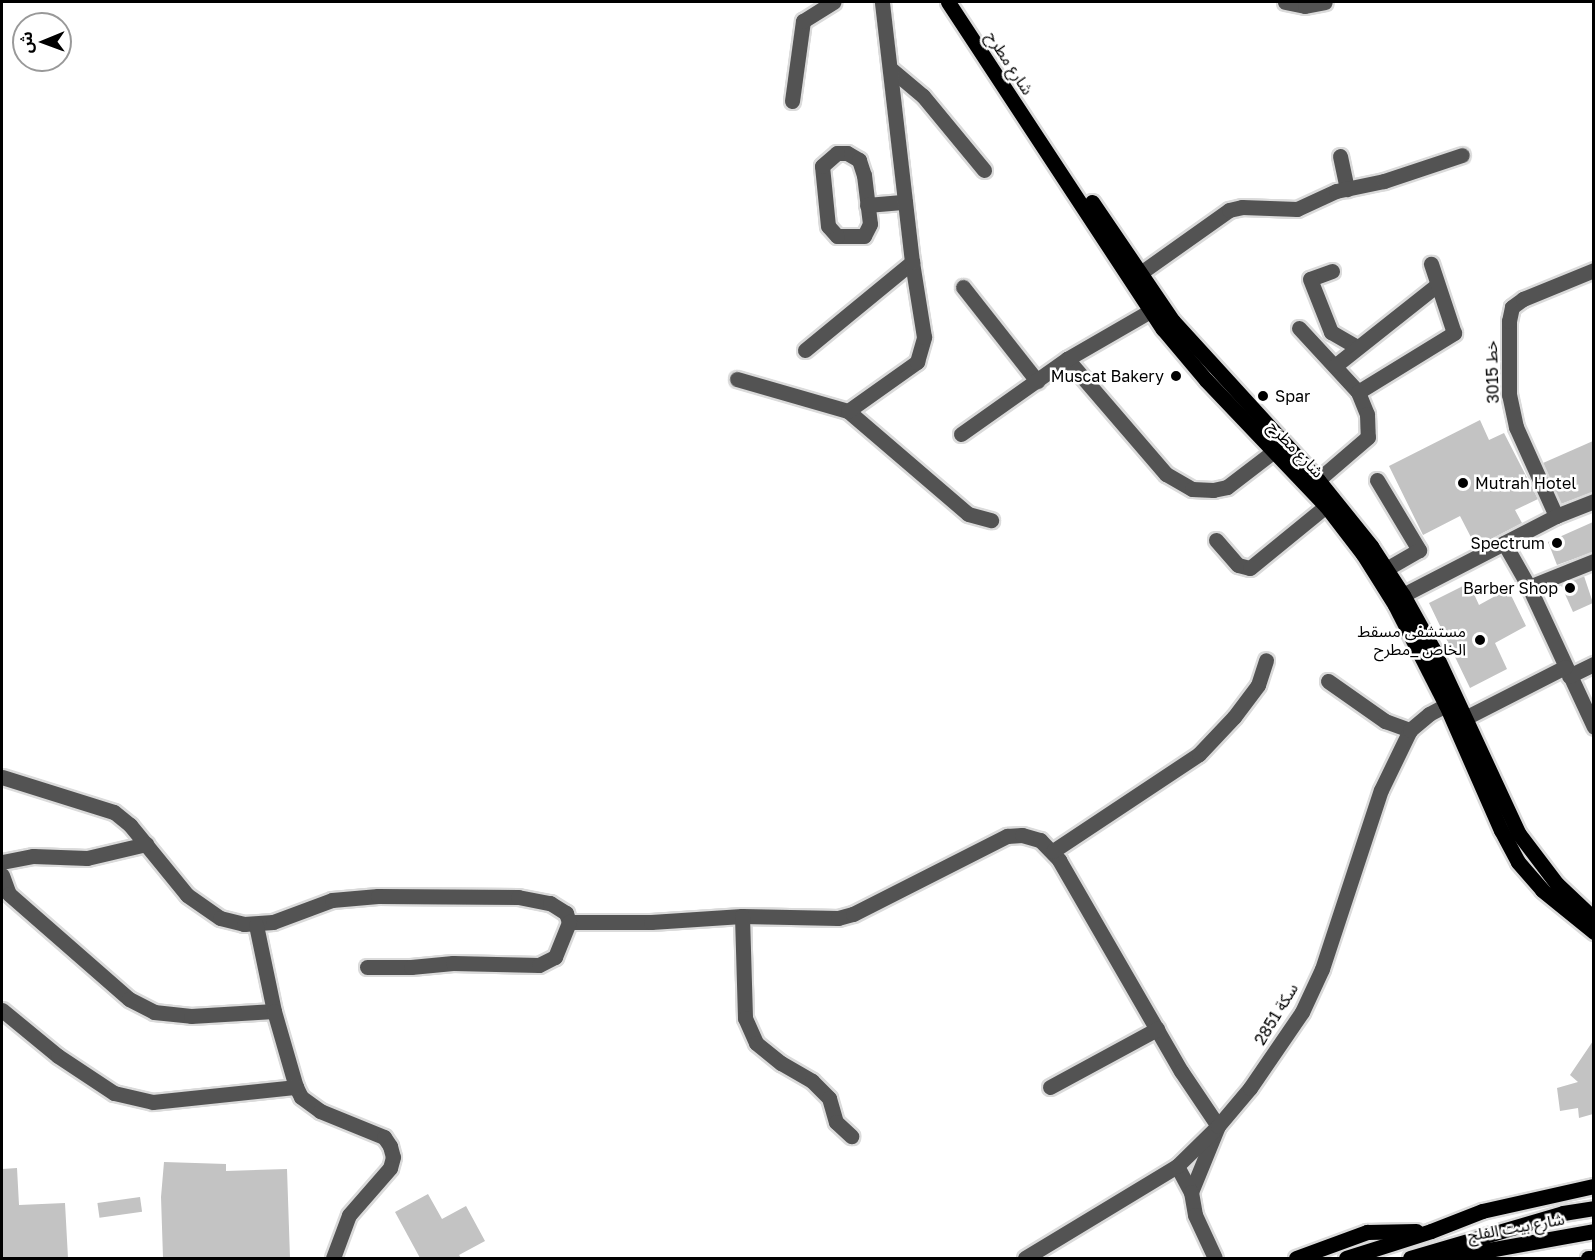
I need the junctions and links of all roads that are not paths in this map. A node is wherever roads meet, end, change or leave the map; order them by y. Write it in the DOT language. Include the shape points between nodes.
graph roads {
  1 [pos="833,2"];
  2 [pos="882,2"];
  3 [pos="948,2"];
  4 [pos="960,2"];
  5 [pos="1285,2"];
  6 [pos="1325,2"];
  7 [pos="816,6"];
  8 [pos="892,70"];
  9 [pos="792,101"];
  10 [pos="1462,155"];
  11 [pos="1340,156"];
  12 [pos="984,170"];
  13 [pos="1347,189"];
  14 [pos="905,202"];
  15 [pos="867,205"];
  16 [pos="912,262"];
  17 [pos="1431,264"];
  18 [pos="1593,270"];
  19 [pos="1332,271"];
  20 [pos="1139,274"];
  21 [pos="1437,285"];
  22 [pos="963,287"];
  23 [pos="1150,311"];
  24 [pos="1299,328"];
  25 [pos="1357,347"];
  26 [pos="805,350"];
  27 [pos="1067,359"];
  28 [pos="1336,365"];
  29 [pos="737,379"];
  30 [pos="1037,381"];
  31 [pos="1358,392"];
  32 [pos="848,411"];
  33 [pos="961,434"];
  34 [pos="1274,451"];
  35 [pos="1318,480"];
  36 [pos="1377,480"];
  37 [pos="1593,501"];
  38 [pos="1326,506"];
  39 [pos="1556,516"];
  40 [pos="991,520"];
  41 [pos="1216,540"];
  42 [pos="1504,543"];
  43 [pos="1593,561"];
  44 [pos="1386,569"];
  45 [pos="1529,587"];
  46 [pos="1403,595"];
  47 [pos="1266,660"];
  48 [pos="1593,664"];
  49 [pos="1567,671"];
  50 [pos="1329,681"];
  51 [pos="1446,705"];
  52 [pos="1465,718"];
  53 [pos="1593,727"];
  54 [pos="1410,730"];
  55 [pos="2,777"];
  56 [pos="146,844"];
  57 [pos="1053,851"];
  58 [pos="2,862"];
  59 [pos="2,875"];
  60 [pos="742,916"];
  61 [pos="1593,919"];
  62 [pos="569,922"];
  63 [pos="256,925"];
  64 [pos="1593,932"];
  65 [pos="367,967"];
  66 [pos="2,1010"];
  67 [pos="274,1011"];
  68 [pos="1157,1029"];
  69 [pos="296,1087"];
  70 [pos="1050,1087"];
  71 [pos="1218,1126"];
  72 [pos="851,1136"];
  73 [pos="1177,1166"];
  74 [pos="1593,1186"];
  75 [pos="1191,1192"];
  76 [pos="1593,1208"];
  77 [pos="1431,1231"];
  78 [pos="1593,1231"];
  79 [pos="333,1258"];
  80 [pos="1025,1258"];
  81 [pos="1215,1258"];
  82 [pos="1296,1258"];
  83 [pos="1347,1258"];
  84 [pos="1410,1258"];
  85 [pos="1444,1258"];
  86 [pos="1588,1258"];
  87 [pos="1593,1258"];
  1 -- 7 [label="street"];
  2 -- 8 [label="street"];
  3 -- 23 [label="main road, شارع مطرح"];
  4 -- 20 [label="main road, شارع مطرح"];
  5 -- 6 [label="street" via="1305,6"];
  7 -- 9 [label="street" via="803,21"];
  8 -- 12 [label="street" via="923,96"];
  8 -- 14 [label="street"];
  10 -- 13 [label="street"];
  11 -- 13 [label="street"];
  13 -- 20 [label="street" via="1297,209 1229,210"];
  14 -- 15 [label="street"];
  14 -- 16 [label="street"];
  15 -- 15 [label="street" via="870,224 864,236 837,236 828,226 822,166 837,153 847,153 859,160"];
  16 -- 26 [label="street"];
  16 -- 32 [label="street" via="924,337 917,362"];
  17 -- 21 [label="street"];
  18 -- 39 [label="street, 3015 خط" via="1523,299 1512,307 1509,321 1509,395 1516,427"];
  19 -- 25 [label="street" via="1310,279 1331,332"];
  20 -- 35 [label="main road, شارع مطرح" via="1192,344"];
  21 -- 25 [label="street"];
  21 -- 31 [label="street" via="1454,333"];
  22 -- 30 [label="street"];
  23 -- 27 [label="street"];
  23 -- 34 [label="main road, شارع مطرح" via="1191,363"];
  24 -- 28 [label="street"];
  25 -- 28 [label="street"];
  27 -- 30 [label="street"];
  27 -- 34 [label="street" via="1166,474 1192,489 1227,487"];
  28 -- 31 [label="street"];
  29 -- 32 [label="street"];
  30 -- 33 [label="street"];
  31 -- 35 [label="street" via="1367,414 1368,438"];
  32 -- 40 [label="street" via="968,514"];
  34 -- 38 [label="main road, شارع مطرح"];
  35 -- 44 [label="main road, شارع مطرح"];
  36 -- 44 [label="street" via="1419,550"];
  37 -- 39 [label="street"];
  38 -- 41 [label="street" via="1250,568 1238,565"];
  38 -- 51 [label="main road, شارع مطرح" via="1384,588"];
  39 -- 42 [label="street"];
  42 -- 45 [label="street"];
  42 -- 46 [label="street"];
  43 -- 45 [label="street"];
  44 -- 46 [label="main road, شارع مطرح"];
  45 -- 49 [label="street"];
  46 -- 52 [label="main road, شارع مطرح"];
  47 -- 57 [label="street" via="1258,685 1200,754"];
  48 -- 49 [label="street"];
  49 -- 52 [label="street"];
  49 -- 53 [label="street"];
  50 -- 54 [label="street" via="1384,721"];
  51 -- 54 [label="street, سكة 2851"];
  51 -- 64 [label="main road, شارع مطرح" via="1518,862 1542,890"];
  52 -- 61 [label="main road, شارع مطرح" via="1519,834 1557,884"];
  54 -- 71 [label="street, سكة 2851" via="1381,790 1322,969 1302,1012 1250,1088"];
  55 -- 56 [label="street" via="114,812"];
  56 -- 58 [label="street" via="87,858 33,856"];
  56 -- 63 [label="street" via="187,896 202,908 232,922"];
  57 -- 60 [label="street" via="1040,840 1007,836 853,914 837,918"];
  57 -- 68 [label="street"];
  59 -- 67 [label="street" via="9,894 137,1004 154,1012 191,1016"];
  60 -- 62 [label="street"];
  60 -- 72 [label="street" via="745,1018 756,1043 812,1081 829,1098 836,1122"];
  62 -- 63 [label="street" via="566,913 550,903 518,897 378,896 332,900"];
  62 -- 65 [label="street" via="555,957 539,965"];
  63 -- 67 [label="street"];
  66 -- 69 [label="street" via="58,1056 114,1093 153,1102"];
  67 -- 69 [label="street"];
  68 -- 70 [label="street"];
  68 -- 71 [label="street"];
  69 -- 79 [label="street" via="310,1105 384,1137 393,1157 390,1168 349,1215"];
  71 -- 73 [label="street, سكة 2851"];
  71 -- 75 [label="street"];
  73 -- 75 [label="street"];
  73 -- 80 [label="street, سكة 2851"];
  74 -- 77 [label="main road" via="1482,1211"];
  75 -- 81 [label="street" via="1195,1215"];
  76 -- 84 [label="main road" via="1563,1213"];
  77 -- 82 [label="main road" via="1368,1232"];
  77 -- 83 [label="main road"];
  78 -- 85 [label="main road, شارع بيت الفلج"];
  86 -- 87 [label="main road"];
}
